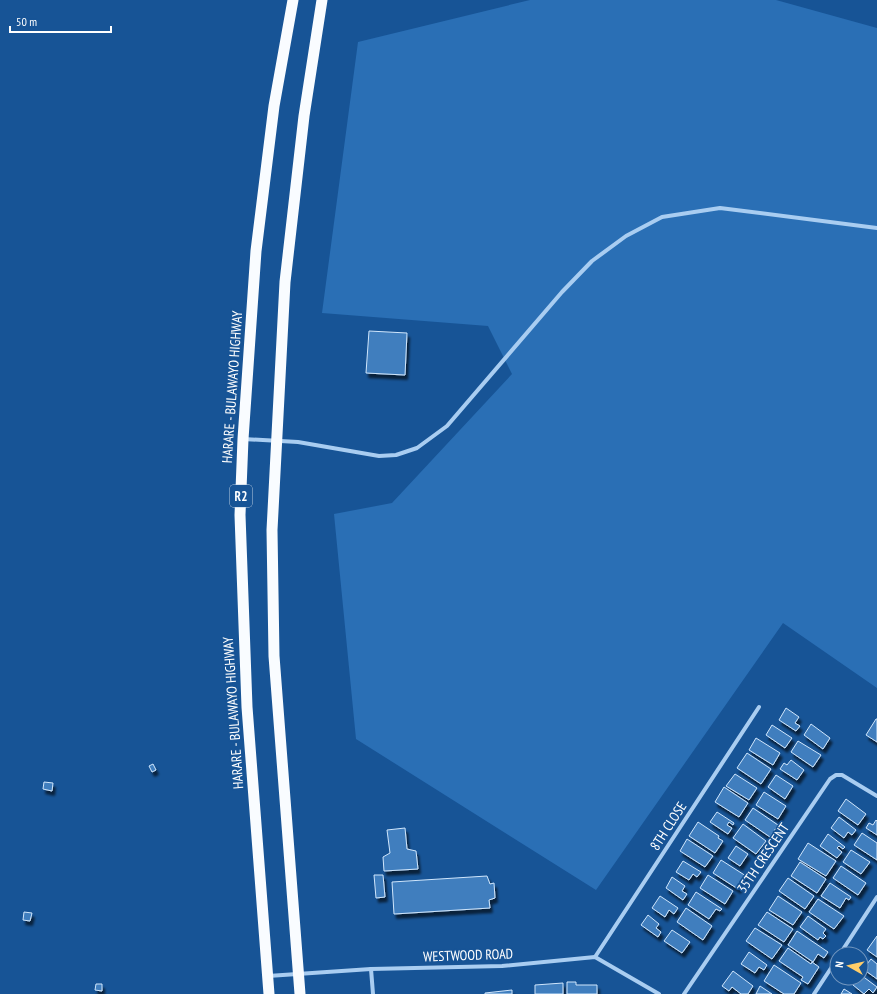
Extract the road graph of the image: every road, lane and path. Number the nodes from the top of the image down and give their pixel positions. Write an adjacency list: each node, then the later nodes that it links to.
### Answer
1 (293, 0): 4 (highway, HARARE - BULAWAYO HIGHWAY / R2)
2 (322, 0): 5 (highway)
3 (877, 228): 5 (street)
4 (243, 439): 5 (street); 14 (highway, HARARE - BULAWAYO HIGHWAY / R2)
5 (276, 442): 13 (highway)
6 (759, 707): 10 (street, 8TH CLOSE)
7 (877, 796): 19 (street, 35TH CRESCENT)
8 (877, 897): 9 (street)
9 (845, 946)
10 (595, 957): 11 (street, WESTWOOD ROAD); 18 (street)
11 (371, 969): 13 (street, WESTWOOD ROAD); 17 (street)
12 (829, 971): 20 (street)
13 (300, 973): 14 (street, WESTWOOD ROAD); 16 (highway)
14 (268, 976): 15 (highway, HARARE - BULAWAYO HIGHWAY / R2)
15 (268, 994)
16 (300, 994)
17 (373, 994)
18 (659, 994)
19 (684, 994)
20 (814, 994)

